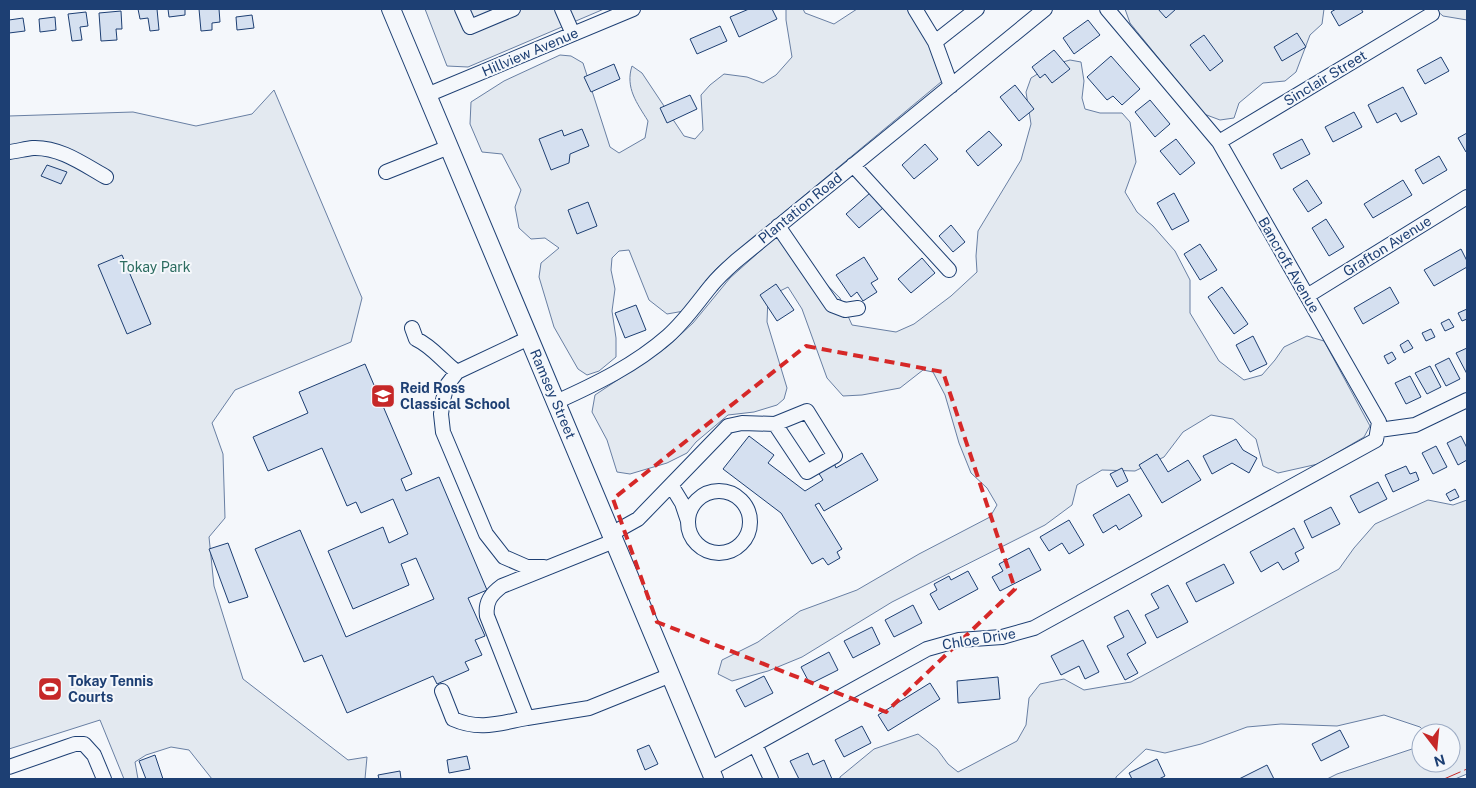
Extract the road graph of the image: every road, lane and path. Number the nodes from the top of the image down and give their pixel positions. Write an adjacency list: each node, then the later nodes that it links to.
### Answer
1 (391, 9): 14 (main road, Ramsey Street)
2 (462, 9): 3 (street)
3 (513, 9)
4 (562, 9): 11 (street)
5 (915, 9): 12 (street)
6 (977, 9): 12 (street)
7 (1045, 9): 13 (street, Plantation Road)
8 (1107, 9): 15 (street, Bancroft Avenue)
9 (628, 10): 11 (street, Hillview Avenue)
10 (1432, 14): 15 (street, Sinclair Street)
11 (573, 34): 14 (street, Hillview Avenue)
12 (934, 42): 13 (street)
13 (951, 86): 18 (street, Plantation Road)
14 (427, 95): 16 (main road, Ramsey Street)
15 (1219, 142): 24 (street, Bancroft Avenue)
16 (449, 147): 19 (street); 27 (main road, Ramsey Street)
17 (9, 152): 20 (street)
18 (852, 165): 22 (street, Plantation Road); 23 (street)
19 (386, 172)
20 (106, 177)
21 (1467, 197): 24 (street, Grafton Avenue)
22 (778, 226): 25 (street); 30 (street, Plantation Road)
23 (949, 270)
24 (1307, 296): 32 (street, Bancroft Avenue)
25 (858, 308)
26 (412, 328): 28 (street)
27 (529, 338): 28 (street); 30 (main road, Ramsey Street)
28 (457, 372): 36 (street)
29 (1467, 400): 32 (street)
30 (556, 402): 35 (main road, Ramsey Street)
31 (775, 424): 31 (street); 33 (street)
32 (1378, 430): 40 (street, Chloe Drive)
33 (671, 485): 34 (street); 35 (street)
34 (688, 522): 34 (street)
35 (613, 537): 36 (street); 37 (main road, Ramsey Street)
36 (550, 567): 39 (street)
37 (671, 675): 39 (street); 42 (main road, Ramsey Street)
38 (442, 691): 39 (street)
39 (527, 718)
40 (755, 744): 42 (street, Chloe Drive); 44 (street)
41 (9, 766): 43 (street)
42 (712, 774)
43 (104, 779)
44 (771, 779)

